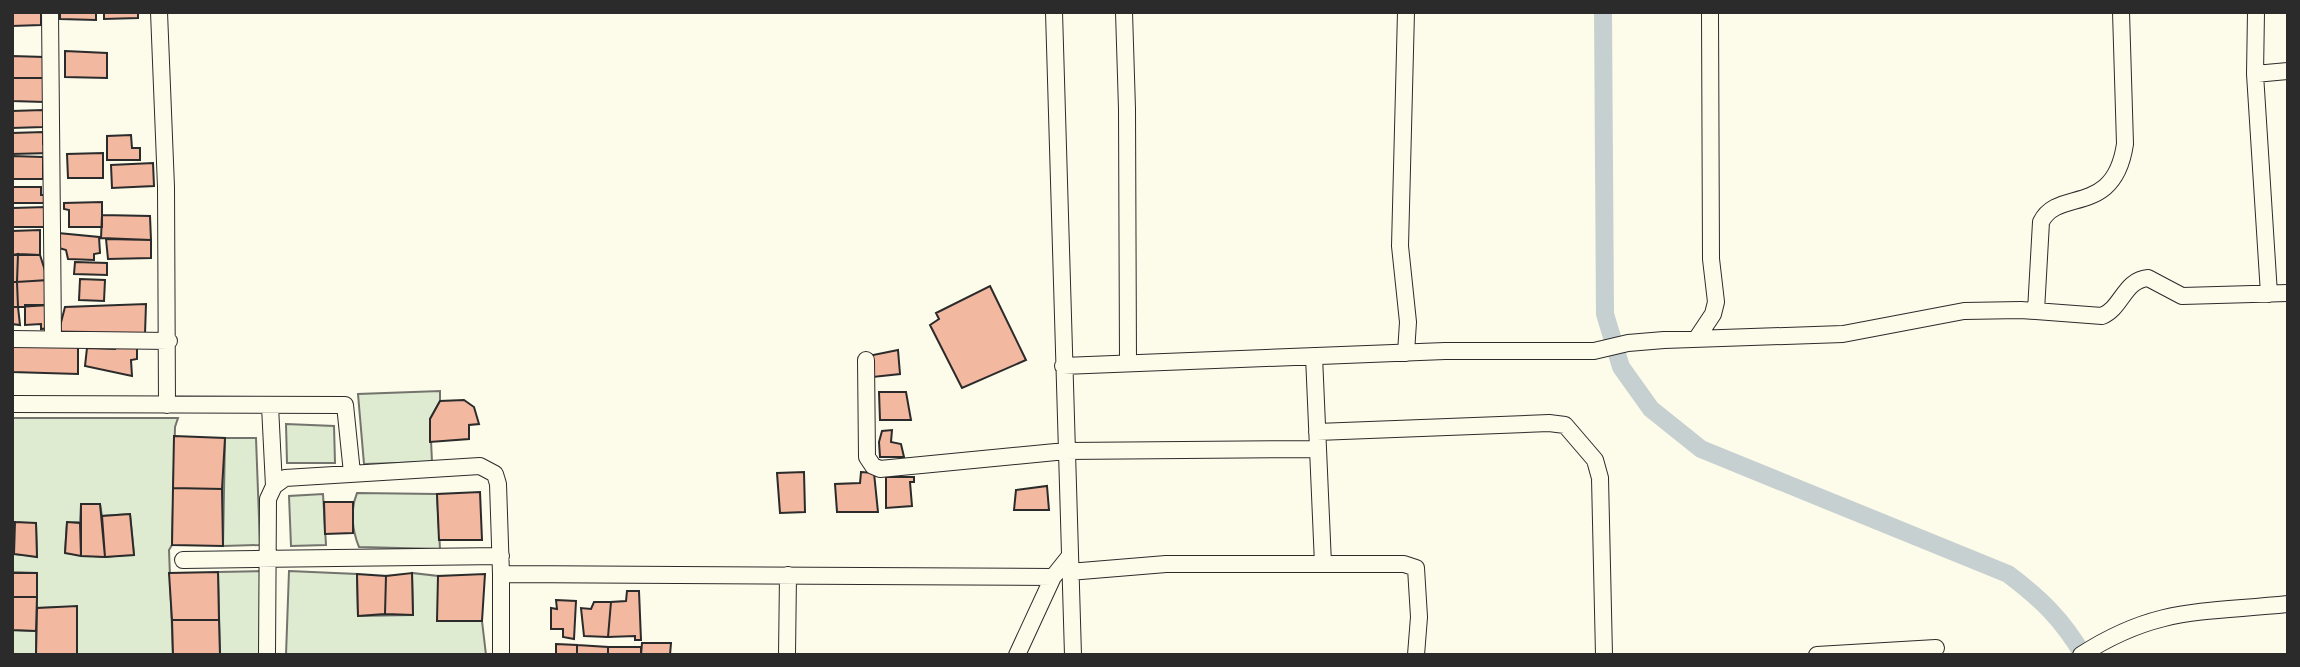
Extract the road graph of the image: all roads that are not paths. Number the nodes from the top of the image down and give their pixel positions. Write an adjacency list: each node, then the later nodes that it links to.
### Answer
1 (50, 12): 14 (street)
2 (159, 12): 17 (street)
3 (1054, 12): 22 (street)
4 (1124, 12): 21 (street)
5 (1406, 12): 18 (street)
6 (1710, 12): 15 (street)
7 (2121, 12): 13 (street)
8 (2256, 12): 10 (street)
9 (2288, 71): 10 (street)
10 (2255, 74): 11 (street)
11 (2269, 293): 12 (street); 13 (street)
12 (2288, 293)
13 (2036, 311): 15 (street)
14 (53, 338): 16 (street); 17 (street)
15 (1697, 338): 18 (street)
16 (12, 339)
17 (169, 341): 24 (street)
18 (1406, 353): 19 (street)
19 (1314, 356): 21 (street); 26 (street)
20 (866, 360): 27 (street)
21 (1128, 362): 22 (street)
22 (1063, 366): 27 (street)
23 (12, 404): 24 (street)
24 (167, 405): 25 (street)
25 (270, 406): 28 (street); 29 (street)
26 (1317, 441): 27 (street); 33 (street); 45 (street)
27 (1066, 452): 34 (street)
28 (352, 473): 29 (street); 30 (street)
29 (274, 486): 32 (street)
30 (501, 556): 32 (street); 35 (street)
31 (183, 560): 32 (street)
32 (268, 560): 39 (street)
33 (1323, 564): 34 (street); 44 (street)
34 (1063, 569): 36 (street); 42 (street); 43 (street)
35 (501, 574): 36 (street); 40 (street)
36 (788, 575): 41 (street)
37 (2288, 604): 47 (street)
38 (1936, 648): 46 (street)
39 (267, 655)
40 (501, 655)
41 (787, 655)
42 (1017, 655)
43 (1073, 655)
44 (1416, 655)
45 (1604, 655)
46 (1817, 655)
47 (2081, 655)

